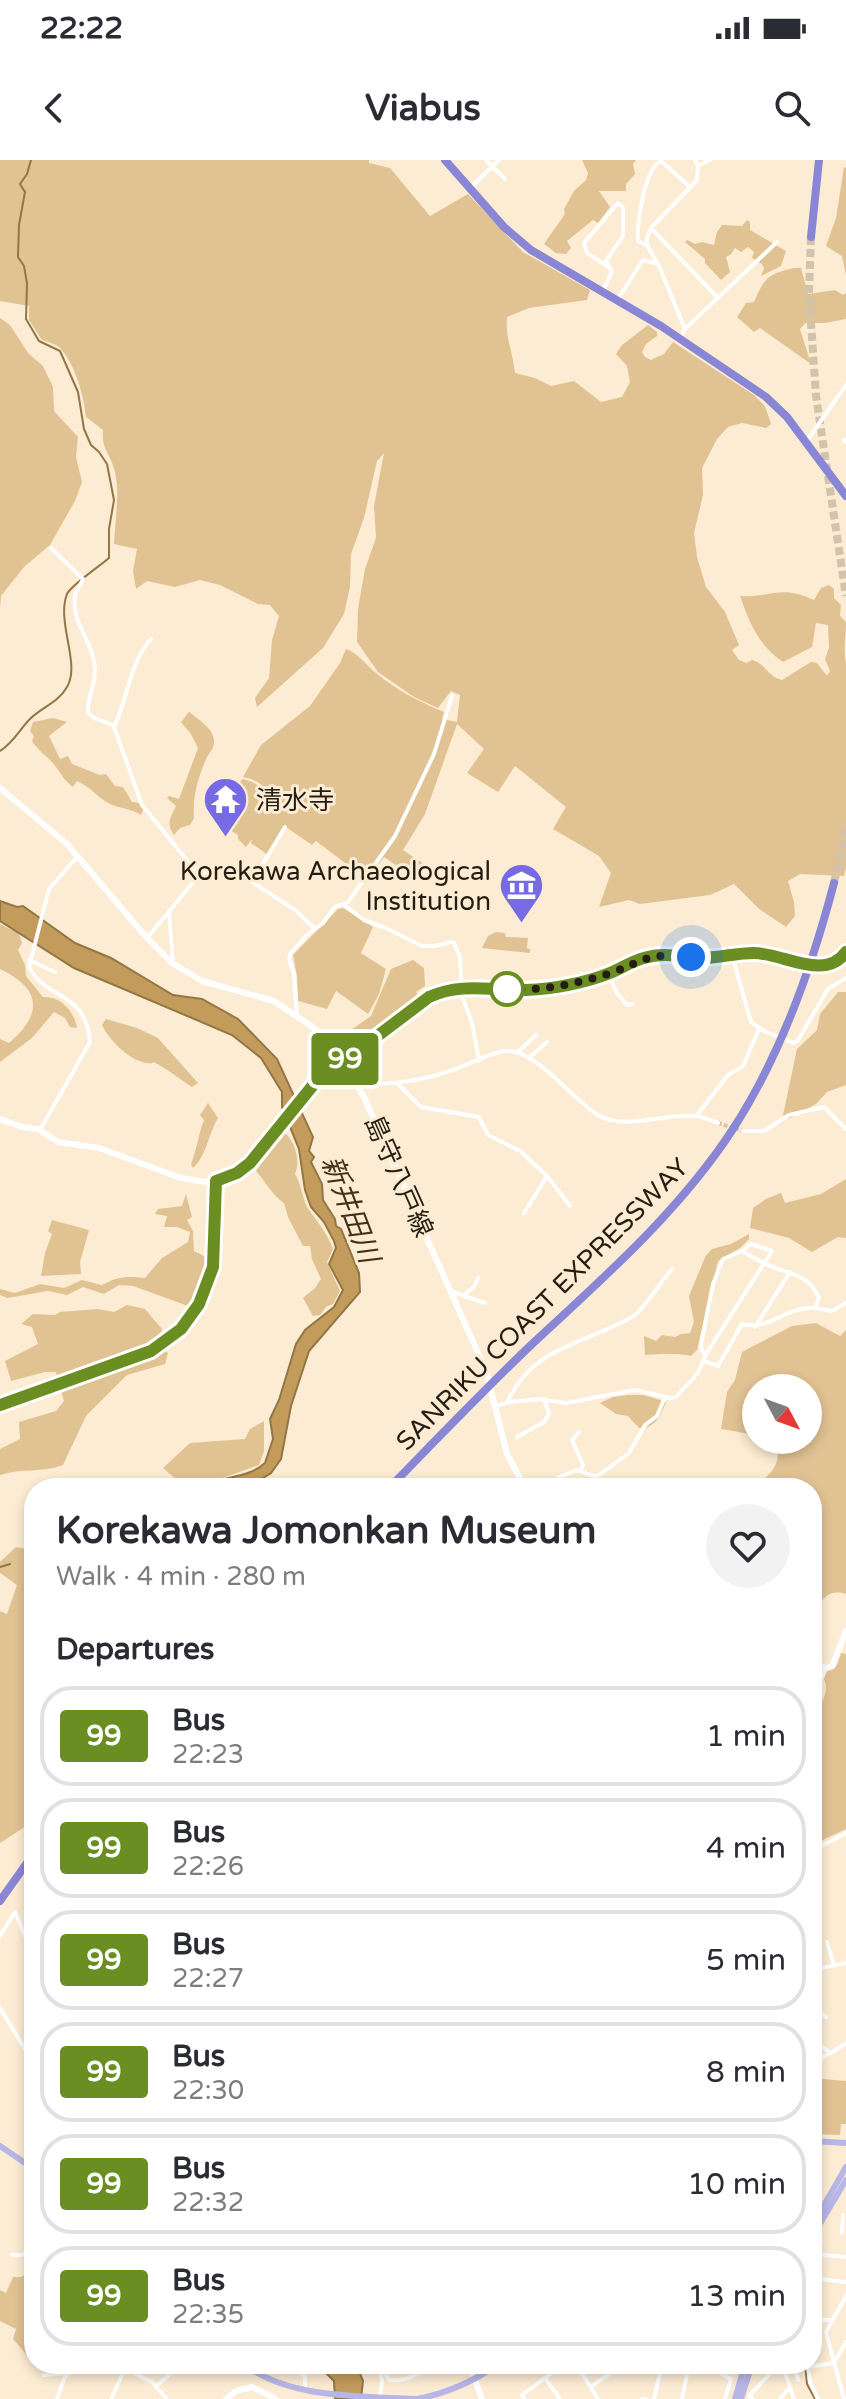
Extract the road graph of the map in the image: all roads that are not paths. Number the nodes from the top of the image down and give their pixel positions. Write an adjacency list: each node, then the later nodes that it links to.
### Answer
1 (445, 160): 11 (highway)
2 (486, 160): 7 (street)
3 (499, 160): 7 (street)
4 (695, 160): 8 (street)
5 (710, 160): 8 (street)
6 (819, 160): 13 (highway)
7 (492, 166): 9 (street); 11 (street)
8 (698, 166): 10 (street)
9 (505, 179)
10 (690, 187): 12 (street); 15 (street)
11 (470, 188): 18 (highway)
12 (651, 228): 15 (street); 19 (street)
13 (811, 237)
14 (777, 242): 19 (street)
15 (647, 245): 16 (street)
16 (658, 264): 20 (street); 21 (street)
17 (610, 268): 17 (street); 18 (street)
18 (602, 292): 20 (highway)
19 (718, 298): 21 (street)
20 (616, 301): 22 (highway)
21 (685, 329): 22 (street)
22 (680, 338): 24 (highway)
23 (846, 385): 24 (street)
24 (806, 442): 25 (highway)
25 (846, 496)
26 (51, 548): 29 (street)
27 (151, 639): 29 (street)
28 (452, 696): 36 (street)
29 (115, 726): 33 (street)
30 (0, 788): 32 (street, 島守八戸線)
31 (285, 827): 34 (street)
32 (78, 856): 39 (street, 島守八戸線); 42 (street)
33 (199, 875): 34 (street); 37 (street)
34 (252, 882): 38 (street)
35 (834, 883): 90 (highway, SANRIKU COAST EXPRESSWAY)
36 (344, 905): 38 (street); 47 (street)
37 (169, 911): 39 (street); 43 (street)
38 (315, 929): 49 (street)
39 (147, 938): 43 (street, 島守八戸線)
40 (846, 952): 41 (street)
41 (732, 955): 45 (street); 50 (street)
42 (29, 960): 44 (street); 63 (street)
43 (172, 963): 49 (street, 島守八戸線)
44 (55, 972)
45 (608, 974): 47 (street); 48 (street)
46 (846, 978): 50 (street)
47 (461, 988): 55 (street); 56 (street)
48 (632, 1004)
49 (297, 1015): 56 (street, 島守八戸線)
50 (762, 1029): 59 (street)
51 (536, 1035): 53 (street)
52 (547, 1042): 54 (street)
53 (517, 1053): 54 (street); 55 (street)
54 (529, 1058): 59 (street)
55 (479, 1061): 57 (street)
56 (341, 1062): 58 (street, 島守八戸線); 66 (street)
57 (398, 1084): 58 (street); 65 (street)
58 (357, 1085): 74 (street, 島守八戸線)
59 (697, 1115): 61 (street)
60 (0, 1119): 63 (street)
61 (718, 1123)
62 (846, 1129): 64 (street)
63 (40, 1130): 66 (street)
64 (743, 1131)
65 (547, 1176): 67 (street); 68 (street)
66 (216, 1181): 86 (street)
67 (570, 1206)
68 (524, 1213)
69 (742, 1251): 70 (street); 70 (street); 80 (street)
70 (765, 1263): 72 (street); 80 (street)
71 (672, 1269): 85 (street)
72 (790, 1272): 78 (street); 79 (street)
73 (478, 1278): 75 (street)
74 (450, 1291): 75 (street); 84 (street, 島守八戸線)
75 (462, 1294): 76 (street)
76 (485, 1303)
77 (846, 1303): 78 (street)
78 (815, 1308): 79 (street)
79 (755, 1327): 81 (street)
80 (706, 1354): 81 (street)
81 (703, 1361): 82 (street)
82 (665, 1397): 83 (street); 89 (street)
83 (544, 1399): 85 (street); 88 (street)
84 (496, 1403): 85 (street); 91 (street, 島守八戸線)
85 (507, 1403)
86 (0, 1405)
87 (579, 1432): 89 (street)
88 (517, 1437)
89 (581, 1470): 92 (street)
90 (399, 1478)
91 (520, 1478)
92 (558, 1478)
93 (846, 1631): 95 (street)
94 (822, 1667): 95 (street)
95 (826, 1668): 96 (street)
96 (822, 1677)
97 (846, 1833): 98 (street)
98 (822, 1846)
99 (24, 1865): 101 (highway)
100 (24, 1867): 102 (highway)
101 (0, 1894)
102 (0, 1901)
103 (24, 1933): 104 (street)
104 (0, 1936)
105 (827, 1942): 107 (street)
106 (846, 1963): 107 (street)
107 (834, 1965): 108 (street)
108 (822, 1968)
109 (0, 2008): 114 (street)
110 (822, 2014): 111 (street)
111 (826, 2017)
112 (846, 2043): 115 (street)
113 (822, 2047): 115 (street)
114 (24, 2048)
115 (831, 2053): 116 (street)
116 (822, 2058)
117 (822, 2142): 118 (main road)
118 (846, 2143)
119 (0, 2146): 120 (main road)
120 (24, 2162)
121 (846, 2167): 124 (main road)
122 (846, 2180): 123 (main road)
123 (844, 2189): 126 (main road)
124 (822, 2209)
125 (842, 2215): 127 (street)
126 (822, 2222)
127 (842, 2233)
128 (24, 2254): 129 (street)
129 (12, 2255)
130 (822, 2255): 131 (street)
131 (846, 2257)
132 (822, 2279): 133 (street)
133 (846, 2282)
134 (846, 2296): 136 (street)
135 (822, 2320): 136 (street)
136 (832, 2320): 138 (street)
137 (846, 2342): 138 (street)
138 (834, 2363): 139 (street); 172 (street)
139 (822, 2364)
140 (56, 2374): 163 (street)
141 (68, 2374): 174 (street)
142 (123, 2374): 175 (street)
143 (134, 2374): 168 (street)
144 (169, 2374): 168 (street)
145 (262, 2374): 171 (main road)
146 (302, 2374): 171 (street)
147 (381, 2374): 173 (street)
148 (386, 2374): 164 (street)
149 (471, 2374): 167 (street)
150 (483, 2374): 167 (main road)
151 (550, 2374): 165 (street)
152 (583, 2374): 169 (street)
153 (609, 2374): 169 (street)
154 (660, 2374): 185 (street)
155 (687, 2374): 186 (street)
156 (722, 2374): 187 (street)
157 (743, 2374): 188 (main road)
158 (748, 2374): 188 (main road)
159 (771, 2374): 189 (street)
160 (785, 2374): 170 (street)
161 (796, 2374): 166 (street)
162 (809, 2374): 192 (street)
163 (44, 2375)
164 (415, 2375)
165 (545, 2378): 182 (street); 183 (street)
166 (798, 2380)
167 (473, 2381): 180 (main road); 181 (street)
168 (156, 2386): 176 (street)
169 (592, 2386): 184 (street)
170 (790, 2387): 190 (street); 191 (street)
171 (305, 2390): 173 (main road); 179 (street)
172 (844, 2393)
173 (376, 2397): 180 (main road)
174 (57, 2399)
175 (111, 2399)
176 (167, 2399)
177 (226, 2399): 178 (street)
178 (276, 2399)
179 (302, 2399)
180 (416, 2399)
181 (482, 2399)
182 (524, 2399)
183 (560, 2399)
184 (598, 2399)
185 (654, 2399)
186 (682, 2399)
187 (725, 2399)
188 (738, 2399)
189 (753, 2399)
190 (780, 2399)
191 (794, 2399)
192 (818, 2399)

